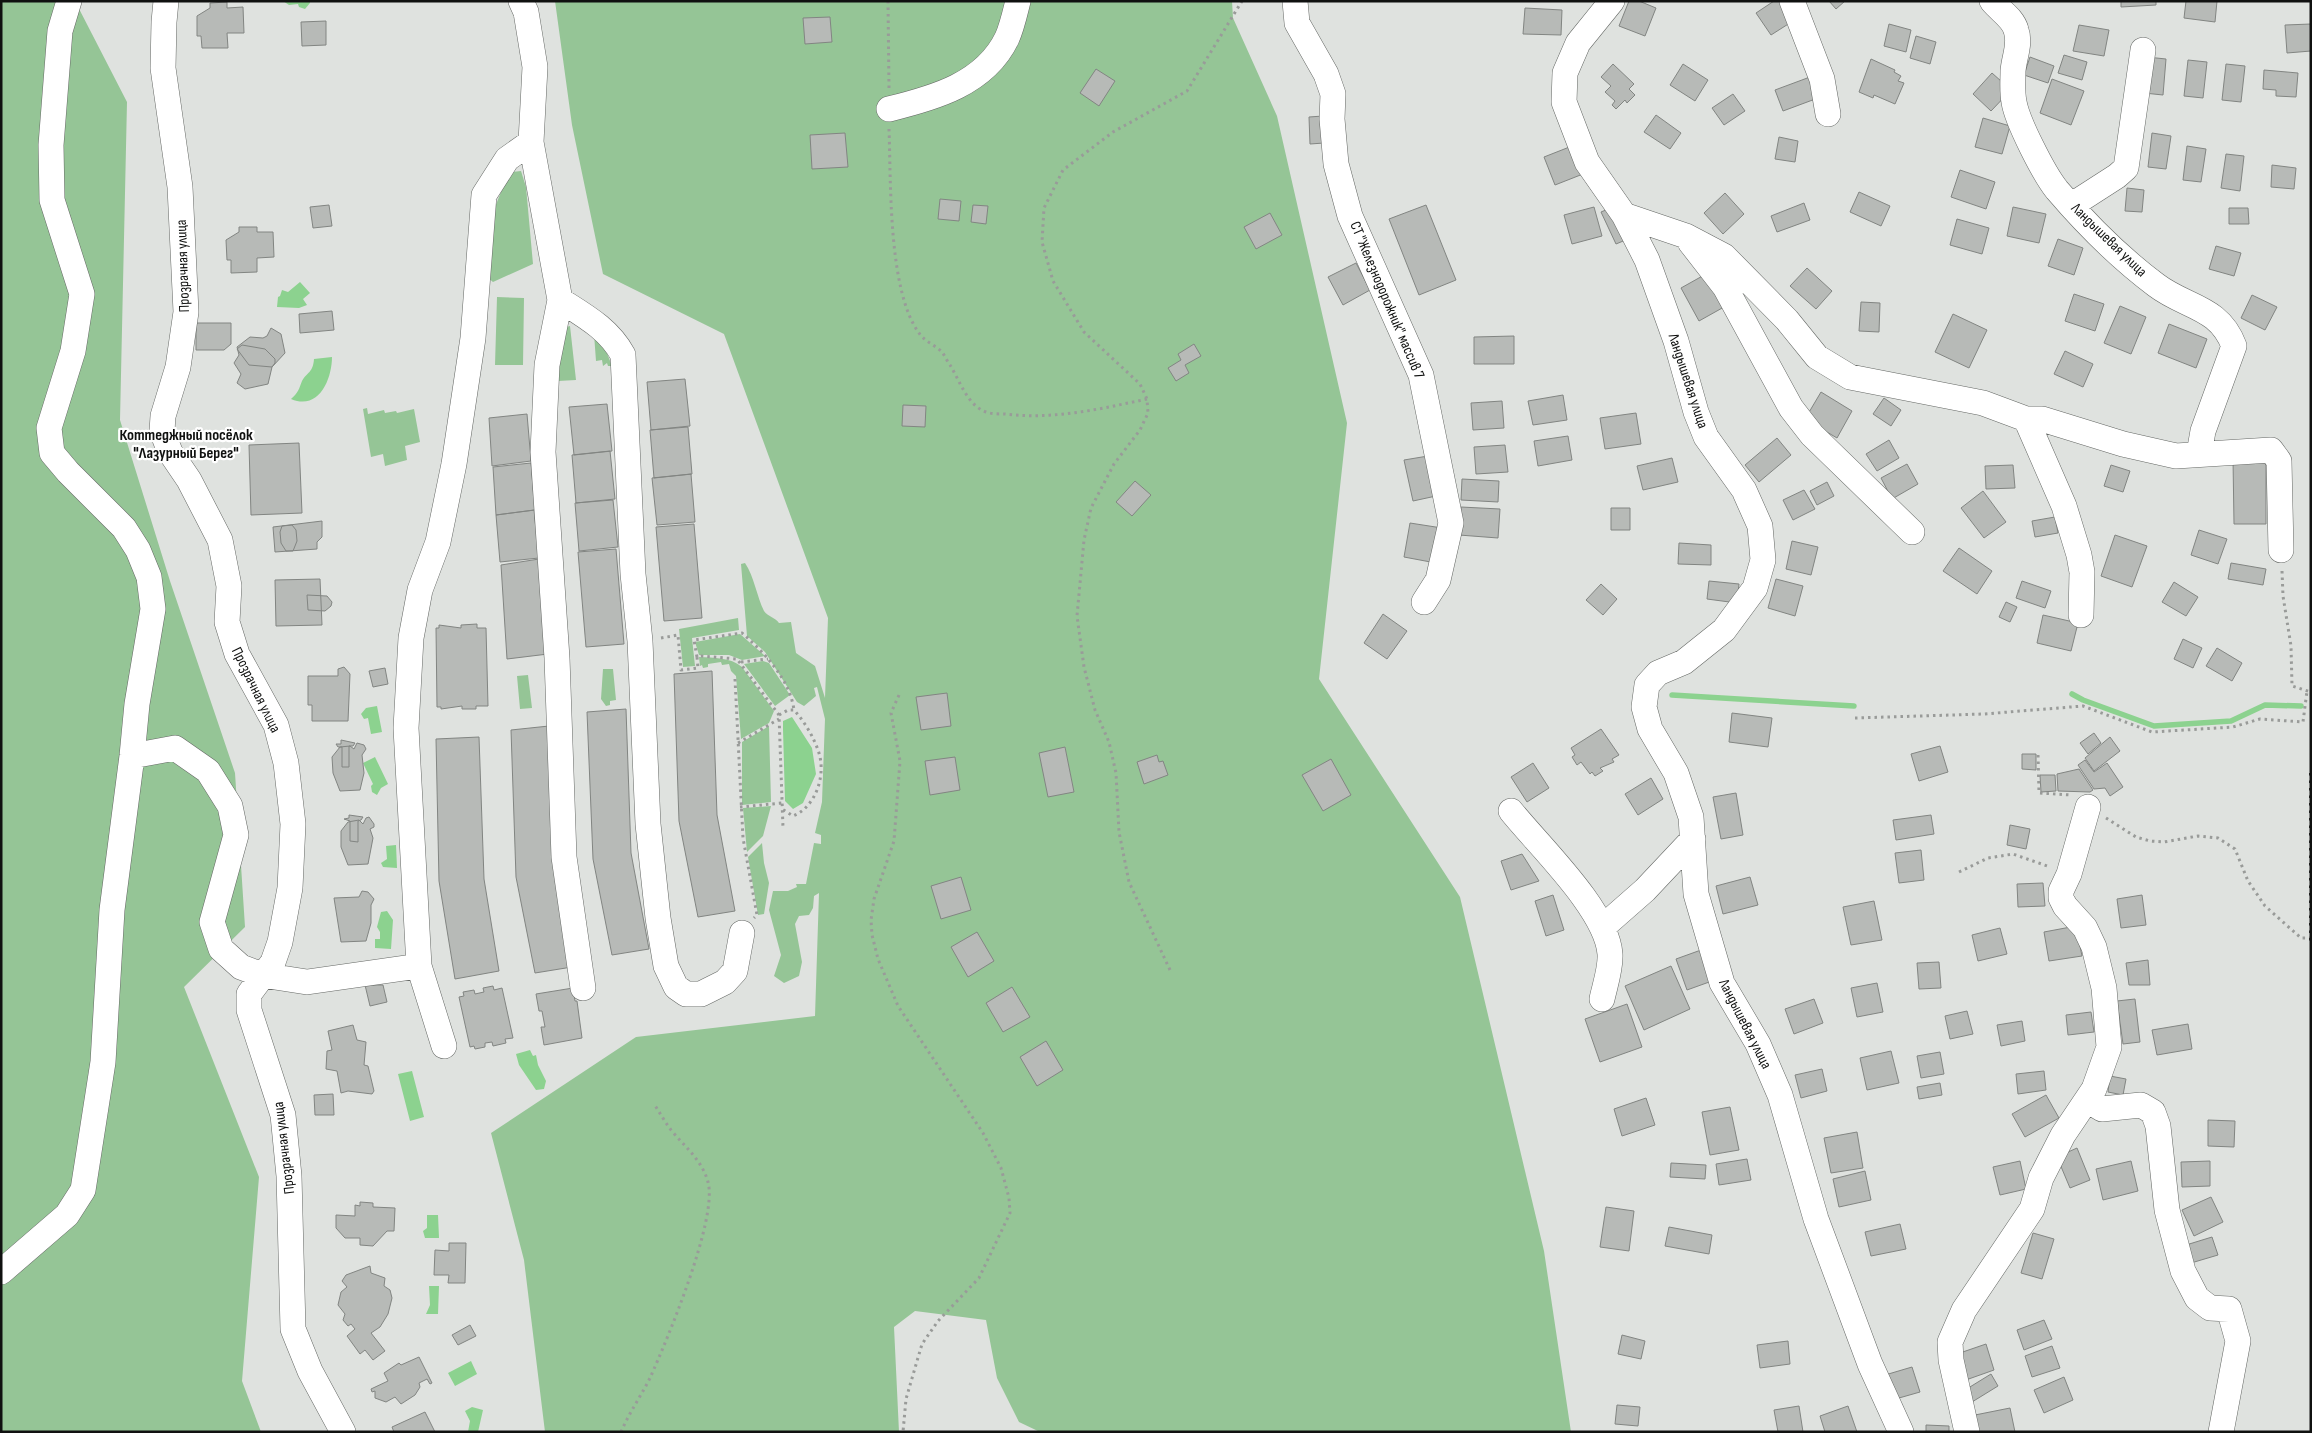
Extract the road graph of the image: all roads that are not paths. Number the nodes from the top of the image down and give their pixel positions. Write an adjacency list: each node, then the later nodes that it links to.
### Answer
1 (69, 1): 23 (street)
2 (166, 1): 30 (street, Прозрачная улица)
3 (521, 1): 12 (street)
4 (1018, 1): 10 (street)
5 (1295, 1): 21 (street, СТ "Железнодорожник" массив 7)
6 (1612, 1): 14 (street, Ландышевая улица)
7 (1792, 1): 11 (street)
8 (1992, 1): 13 (street, Ландышевая улица)
9 (2143, 50): 13 (street)
10 (889, 109)
11 (1828, 114)
12 (531, 142): 16 (street); 29 (street)
13 (2072, 205): 18 (street, Ландышевая улица)
14 (1624, 215): 15 (street); 26 (street, Ландышевая улица)
15 (1686, 236): 17 (street); 19 (street)
16 (560, 300): 28 (street); 31 (street)
17 (2026, 419): 18 (street); 22 (street)
18 (2198, 454): 20 (street)
19 (1912, 532)
20 (2281, 550)
21 (1424, 602)
22 (2081, 615)
23 (132, 756): 30 (street); 35 (street)
24 (2088, 807): 34 (street)
25 (1511, 811): 27 (street)
26 (1693, 838): 27 (street); 37 (street, Ландышевая улица)
27 (1604, 926): 32 (street)
28 (742, 933)
29 (419, 966): 30 (street); 33 (street)
30 (262, 976): 36 (street, Прозрачная улица)
31 (583, 988)
32 (1602, 999)
33 (444, 1046)
34 (2087, 1100): 38 (street); 39 (street)
35 (1, 1272)
36 (343, 1432)
37 (1901, 1432)
38 (1967, 1432)
39 (2221, 1432)

